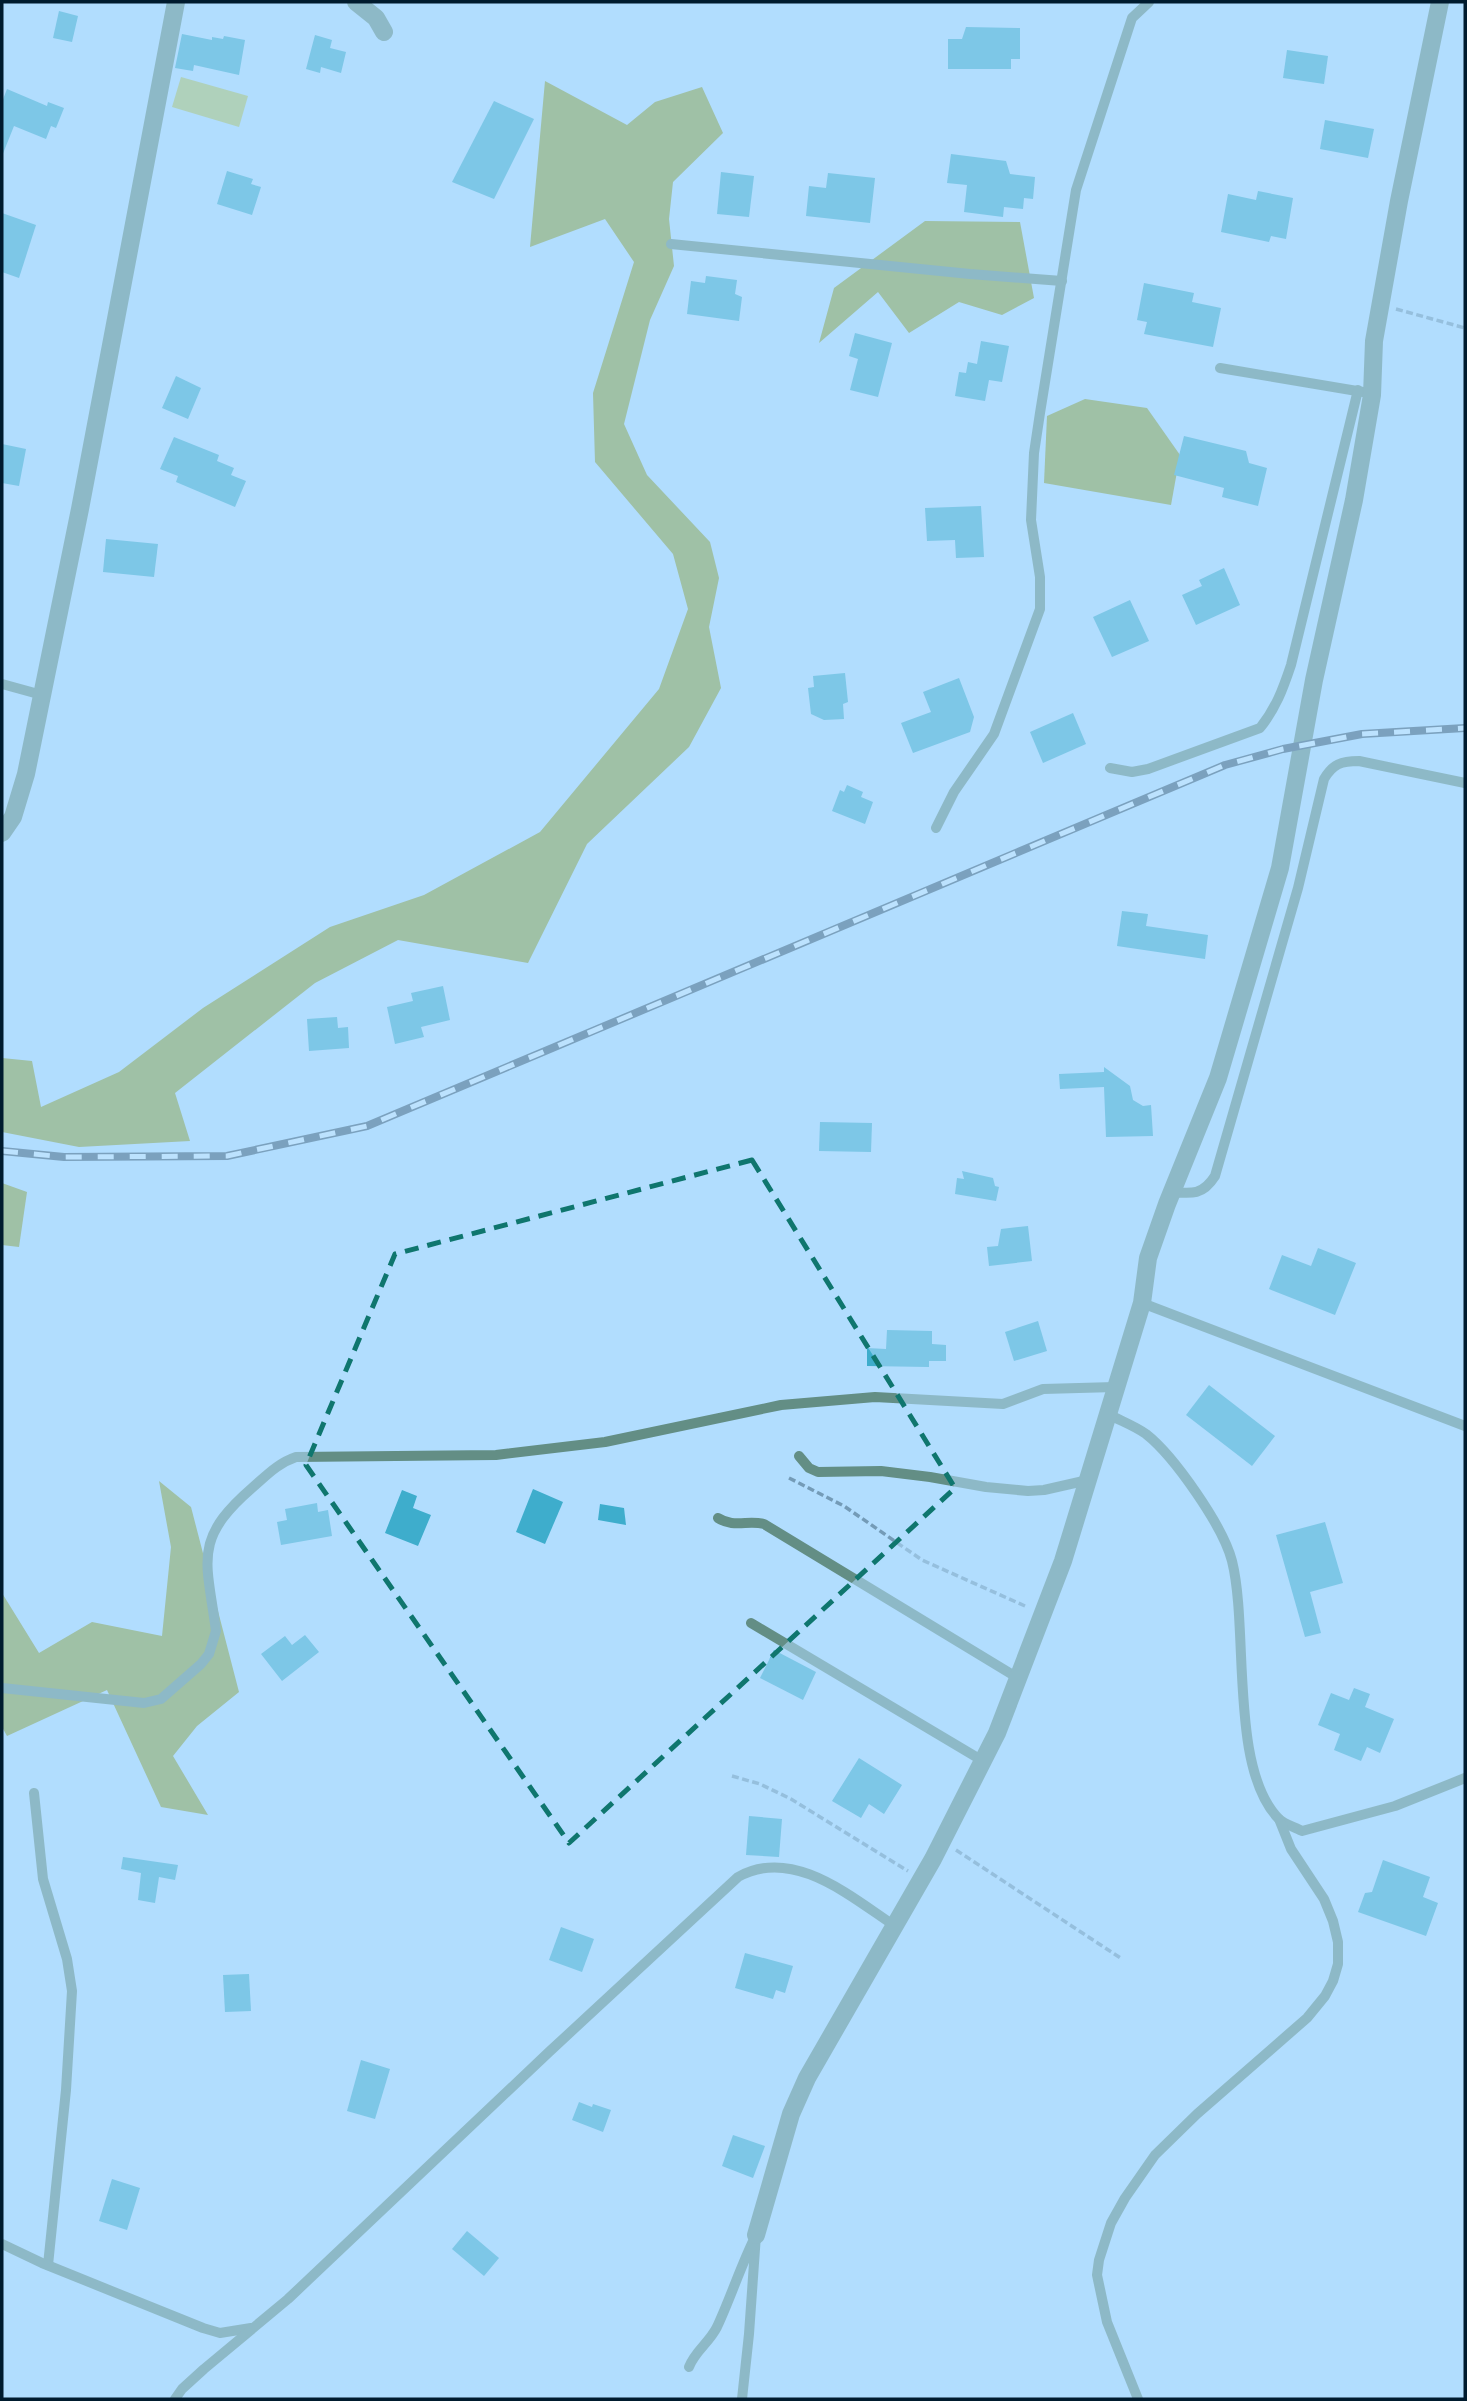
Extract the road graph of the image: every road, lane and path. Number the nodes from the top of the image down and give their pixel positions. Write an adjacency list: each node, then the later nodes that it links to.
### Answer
1 (176, 2): 13 (street)
2 (356, 2): 5 (street)
3 (1149, 2): 7 (lane)
4 (1440, 2): 8 (street)
5 (384, 32)
6 (671, 244): 7 (lane)
7 (1062, 281): 16 (lane)
8 (1381, 304): 9 (path); 11 (street)
9 (1465, 328)
10 (1220, 368): 11 (lane)
11 (1365, 392): 14 (lane); 18 (street)
12 (2, 684): 13 (lane)
13 (42, 695): 17 (street)
14 (1111, 768)
15 (1465, 783): 18 (lane)
16 (936, 828)
17 (2, 833)
18 (1172, 1192): 19 (street)
19 (1142, 1303): 20 (street); 22 (lane)
20 (1115, 1387): 21 (street); 30 (lane)
21 (1108, 1414): 25 (street); 35 (lane)
22 (1465, 1426)
23 (799, 1456): 25 (lane)
24 (789, 1478): 27 (path)
25 (1088, 1480): 27 (street)
26 (718, 1518): 29 (lane)
27 (1045, 1609): 29 (street)
28 (751, 1623): 31 (lane)
29 (1018, 1678): 31 (street)
30 (2, 1688)
31 (983, 1761): 36 (street)
32 (732, 1776): 37 (path)
33 (1465, 1778): 35 (lane)
34 (34, 1793): 42 (lane)
35 (1279, 1819): 47 (lane)
36 (942, 1841): 37 (street); 39 (path)
37 (921, 1880): 38 (street)
38 (895, 1926): 40 (street); 43 (lane)
39 (1122, 1959)
40 (755, 2235): 44 (lane); 46 (lane)
41 (2, 2244): 42 (lane)
42 (47, 2265): 43 (lane)
43 (253, 2328): 45 (lane)
44 (689, 2367)
45 (175, 2399)
46 (741, 2399)
47 (1138, 2399)

